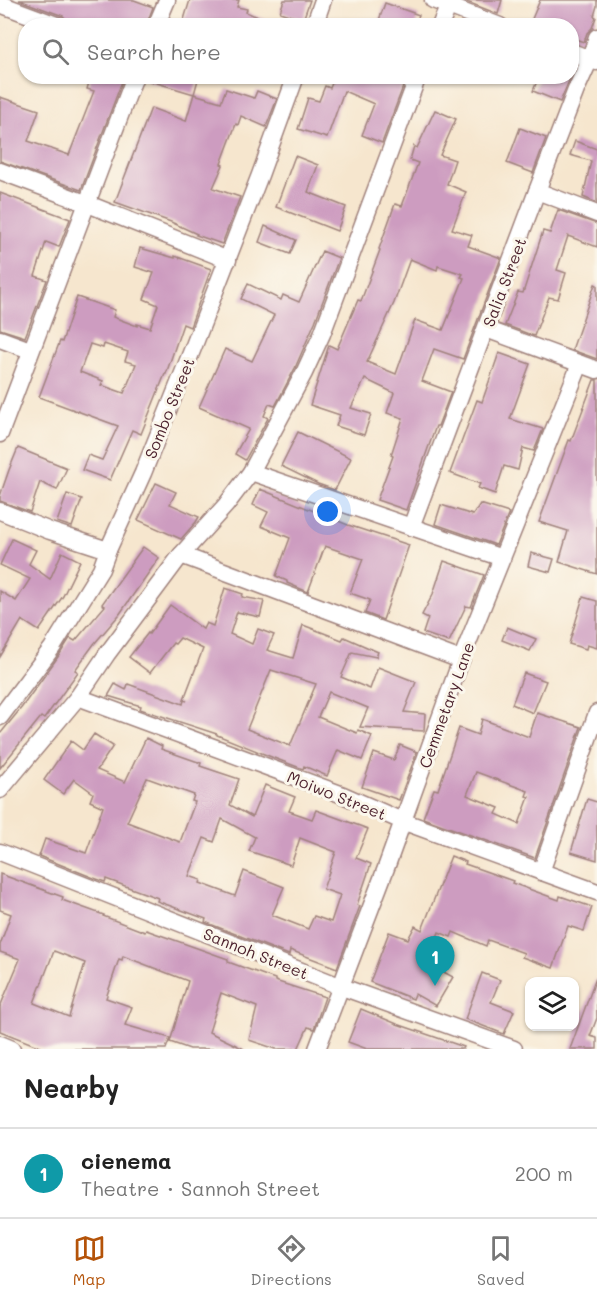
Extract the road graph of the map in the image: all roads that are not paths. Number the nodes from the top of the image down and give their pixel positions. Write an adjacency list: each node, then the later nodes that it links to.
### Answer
1 (167, 0): 6 (street)
2 (323, 0): 7 (street)
3 (444, 2): 8 (street); 9 (street)
4 (0, 4): 5 (street)
5 (38, 18)
6 (159, 18)
7 (317, 18)
8 (441, 18)
9 (481, 18)
10 (597, 37): 12 (street, Salia Street)
11 (579, 55): 12 (street)
12 (593, 61): 17 (street, Salia Street)
13 (132, 84): 18 (street)
14 (293, 84): 20 (street, Sombo Street)
15 (415, 84): 27 (street)
16 (0, 171): 18 (street)
17 (537, 191): 19 (street); 21 (street, Salia Street)
18 (88, 204): 20 (street); 23 (street)
19 (597, 214)
20 (228, 260): 30 (street, Sombo Street)
21 (486, 329): 24 (street); 29 (street, Salia Street)
22 (0, 339): 23 (street)
23 (30, 350): 26 (street)
24 (580, 364): 25 (street); 32 (street, Cemmetary Lane)
25 (597, 370)
26 (0, 434)
27 (251, 472): 29 (street); 31 (street)
28 (0, 511): 30 (street)
29 (411, 527): 32 (street)
30 (108, 550): 36 (street, Sombo Street)
31 (181, 555): 33 (street); 34 (street)
32 (502, 558): 33 (street, Cemmetary Lane)
33 (461, 660): 38 (street, Cemmetary Lane)
34 (78, 697): 37 (street); 38 (street, Moiwo Street)
35 (597, 714): 40 (street)
36 (0, 717)
37 (0, 790)
38 (402, 821): 40 (street, Moiwo Street); 42 (street, Cemmetary Lane)
39 (0, 852): 42 (street, Sannoh Street)
40 (541, 872): 41 (street, Moiwo Street)
41 (597, 892)
42 (342, 987): 45 (street, Cemmetary Lane); 46 (street, Sannoh Street)
43 (0, 1044): 44 (street)
44 (12, 1049)
45 (317, 1049)
46 (514, 1049)

